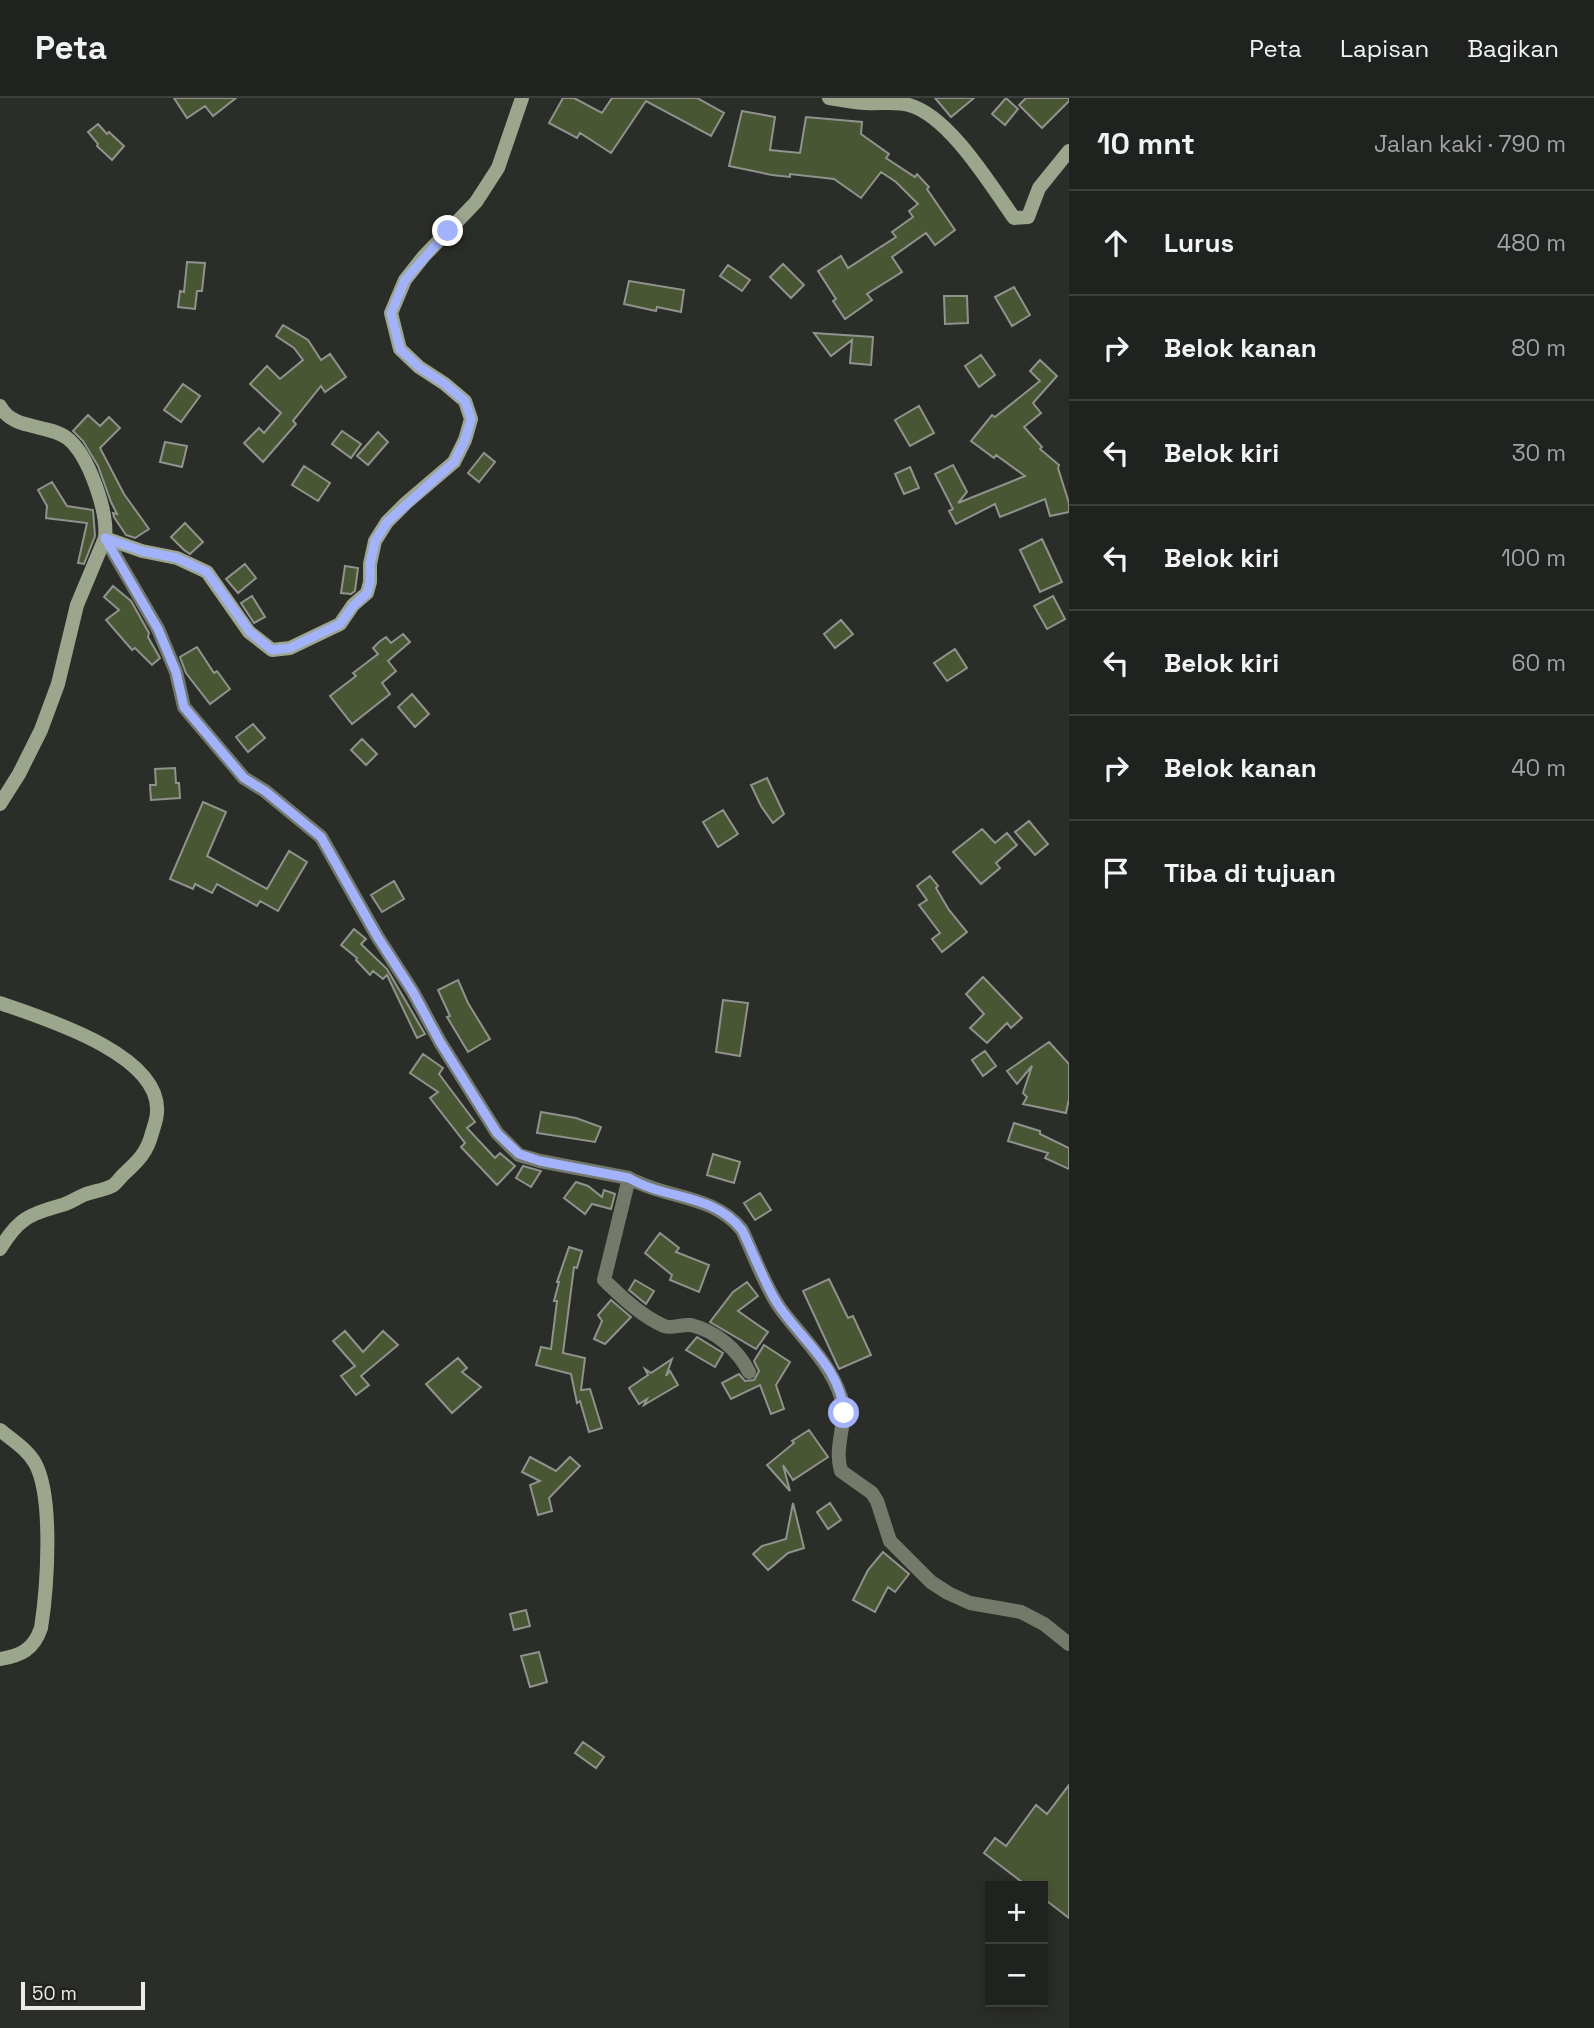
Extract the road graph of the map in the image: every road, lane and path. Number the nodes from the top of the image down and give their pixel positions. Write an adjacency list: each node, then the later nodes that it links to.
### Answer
1 (522, 98): 5 (street)
2 (829, 98): 3 (street)
3 (1069, 151)
4 (0, 406): 5 (street)
5 (105, 538): 6 (street); 8 (street)
6 (0, 804)
7 (0, 1003): 9 (street)
8 (629, 1178): 10 (street); 12 (street)
9 (0, 1249)
10 (749, 1372)
11 (0, 1430): 13 (street)
12 (1069, 1644)
13 (0, 1659)

